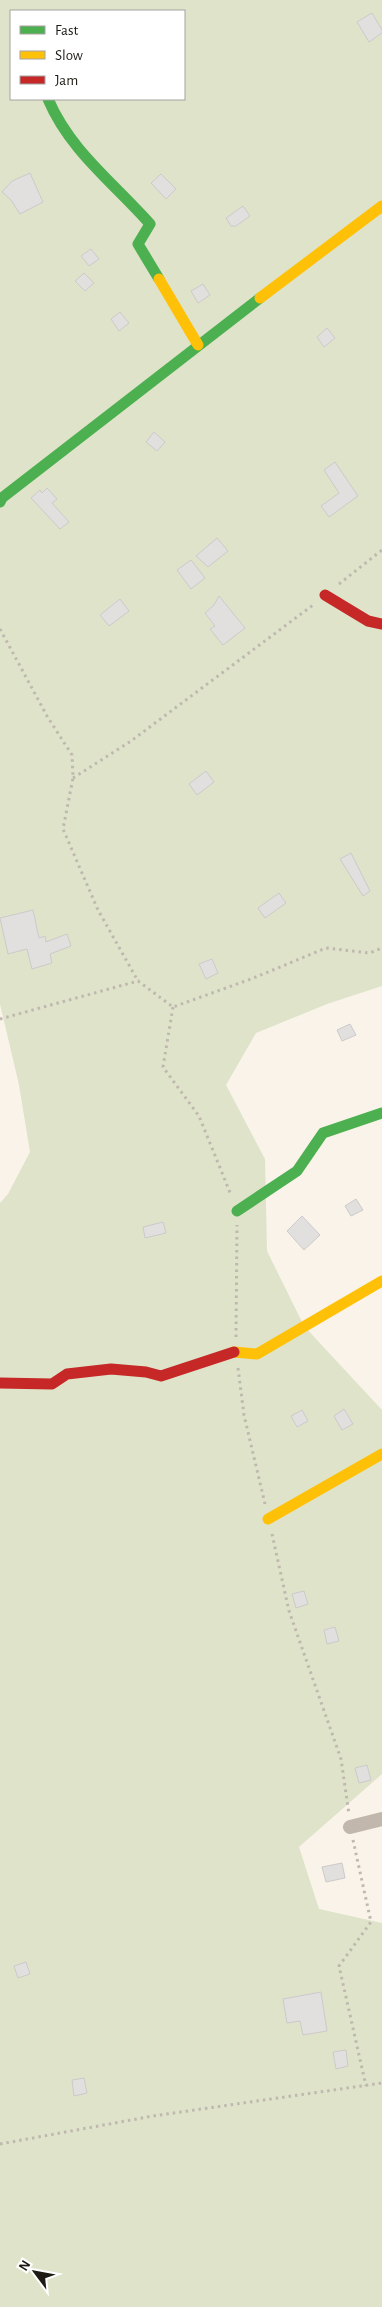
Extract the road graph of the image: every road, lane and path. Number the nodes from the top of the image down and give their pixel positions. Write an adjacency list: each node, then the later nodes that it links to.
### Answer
1 (48, 100): 3 (street)
2 (382, 206): 3 (street)
3 (198, 344): 4 (street)
4 (0, 502)
5 (382, 550): 6 (path)
6 (325, 595): 7 (street); 9 (path)
7 (382, 624)
8 (0, 629): 9 (path)
9 (73, 778): 11 (path)
10 (382, 948): 12 (path)
11 (138, 981): 12 (path); 13 (path)
12 (173, 1007): 15 (path)
13 (0, 1019)
14 (382, 1113): 15 (street)
15 (237, 1211): 17 (path)
16 (382, 1281): 17 (street)
17 (236, 1351): 18 (street); 20 (path)
18 (0, 1383)
19 (382, 1454): 20 (street)
20 (268, 1519): 22 (path)
21 (382, 1819): 22 (street)
22 (350, 1827): 24 (path)
23 (382, 2083): 24 (path)
24 (366, 2086): 25 (path)
25 (0, 2144)

